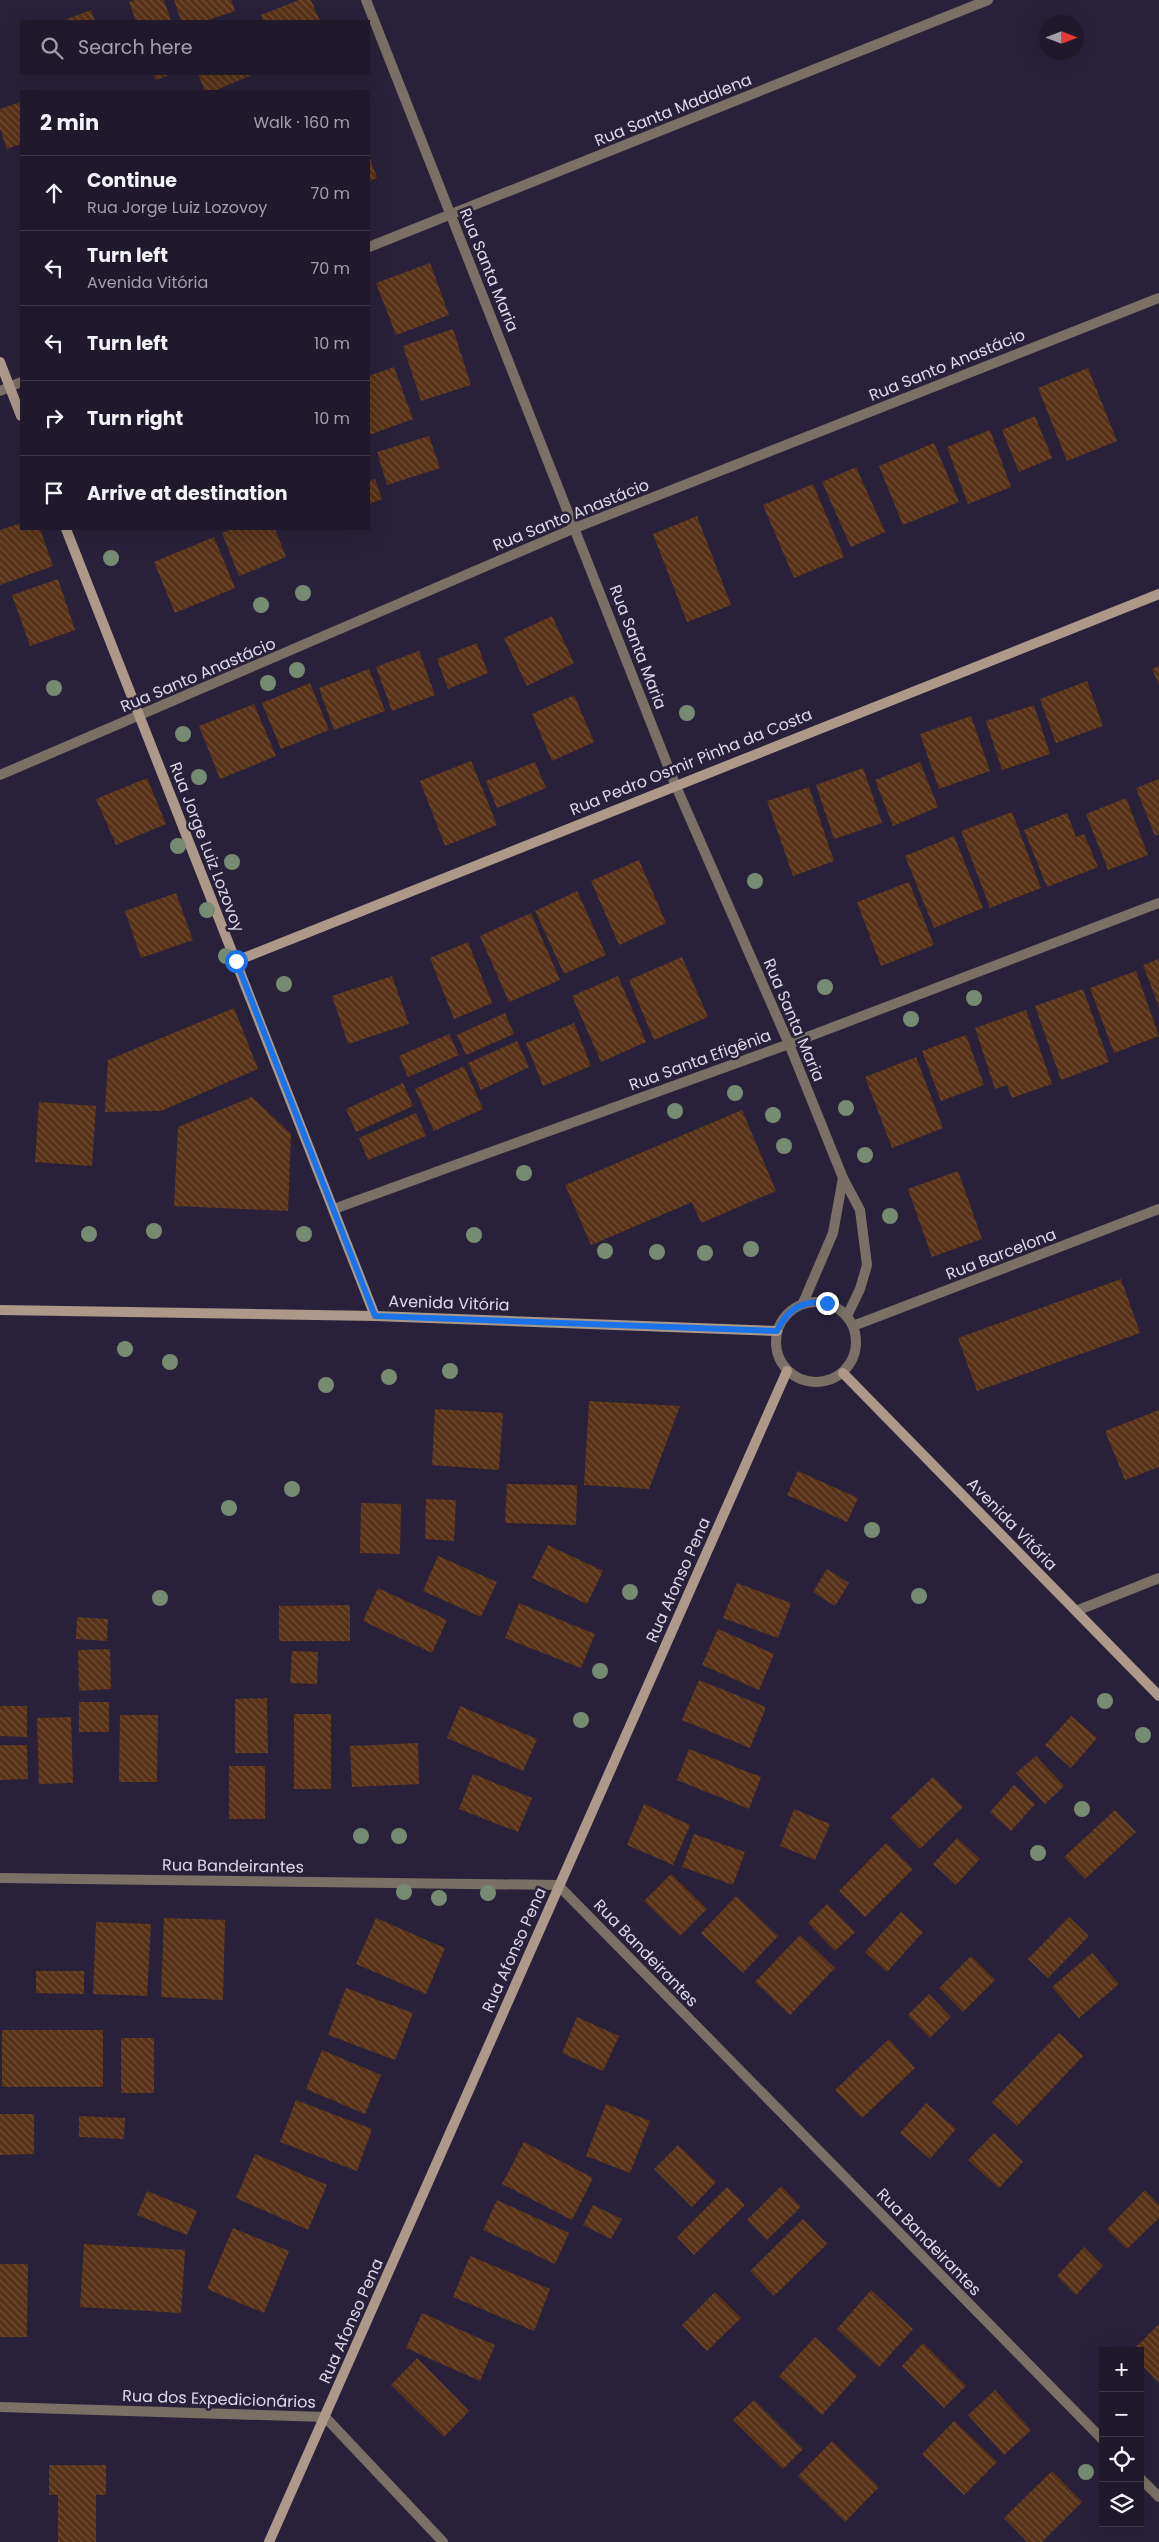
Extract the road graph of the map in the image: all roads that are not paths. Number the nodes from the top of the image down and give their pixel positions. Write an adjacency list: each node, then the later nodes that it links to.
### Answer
1 (366, 0): 3 (street, Rua Santa Maria)
2 (988, 0): 3 (street, Rua Santa Madalena)
3 (450, 215): 4 (street, Rua Santa Madalena); 10 (street, Rua Santa Maria)
4 (370, 247)
5 (1159, 298): 10 (street, Rua Santo Anastácio)
6 (0, 362): 8 (street)
7 (20, 382): 8 (street)
8 (5, 389): 9 (street)
9 (20, 414)
10 (575, 528): 13 (street, Rua Santo Anastácio); 15 (street, Rua Santa Maria)
11 (66, 530): 13 (street, Rua Jorge Luiz Lozovoy)
12 (1159, 594): 15 (street, Rua Pedro Osmir Pinha da Costa)
13 (140, 717): 14 (street, Rua Santo Anastácio); 17 (street, Rua Jorge Luiz Lozovoy)
14 (0, 775)
15 (675, 784): 17 (street, Rua Pedro Osmir Pinha da Costa); 18 (street, Rua Santa Maria)
16 (1159, 903): 18 (street, Rua Santa Efigênia)
17 (236, 961): 20 (street, Rua Jorge Luiz Lozovoy)
18 (789, 1044): 19 (street, Rua Santa Maria); 20 (street, Rua Santa Efigênia)
19 (843, 1178): 22 (street); 25 (street, Rua Santa Maria)
20 (334, 1209): 24 (street, Rua Jorge Luiz Lozovoy)
21 (1159, 1209): 26 (street, Rua Barcelona)
22 (804, 1304): 25 (street); 27 (street)
23 (0, 1310): 24 (street, Avenida Vitória)
24 (375, 1316): 27 (street, Avenida Vitória)
25 (847, 1316): 26 (street)
26 (853, 1326): 29 (street)
27 (777, 1331): 28 (street)
28 (787, 1371): 29 (street); 34 (street, Rua Afonso Pena)
29 (843, 1373): 31 (street, Avenida Vitória)
30 (1159, 1578): 31 (street)
31 (1076, 1611): 32 (street, Avenida Vitória)
32 (1159, 1696)
33 (0, 1878): 34 (street, Rua Bandeirantes)
34 (558, 1885): 36 (street, Rua Afonso Pena); 37 (street, Rua Bandeirantes)
35 (0, 2407): 36 (street, Rua dos Expedicionários)
36 (326, 2417): 40 (street, Rua Afonso Pena); 41 (street, Rua dos Expedicionários)
37 (1100, 2437)
38 (1144, 2482): 39 (street)
39 (1159, 2497)
40 (269, 2542)
41 (443, 2542)

